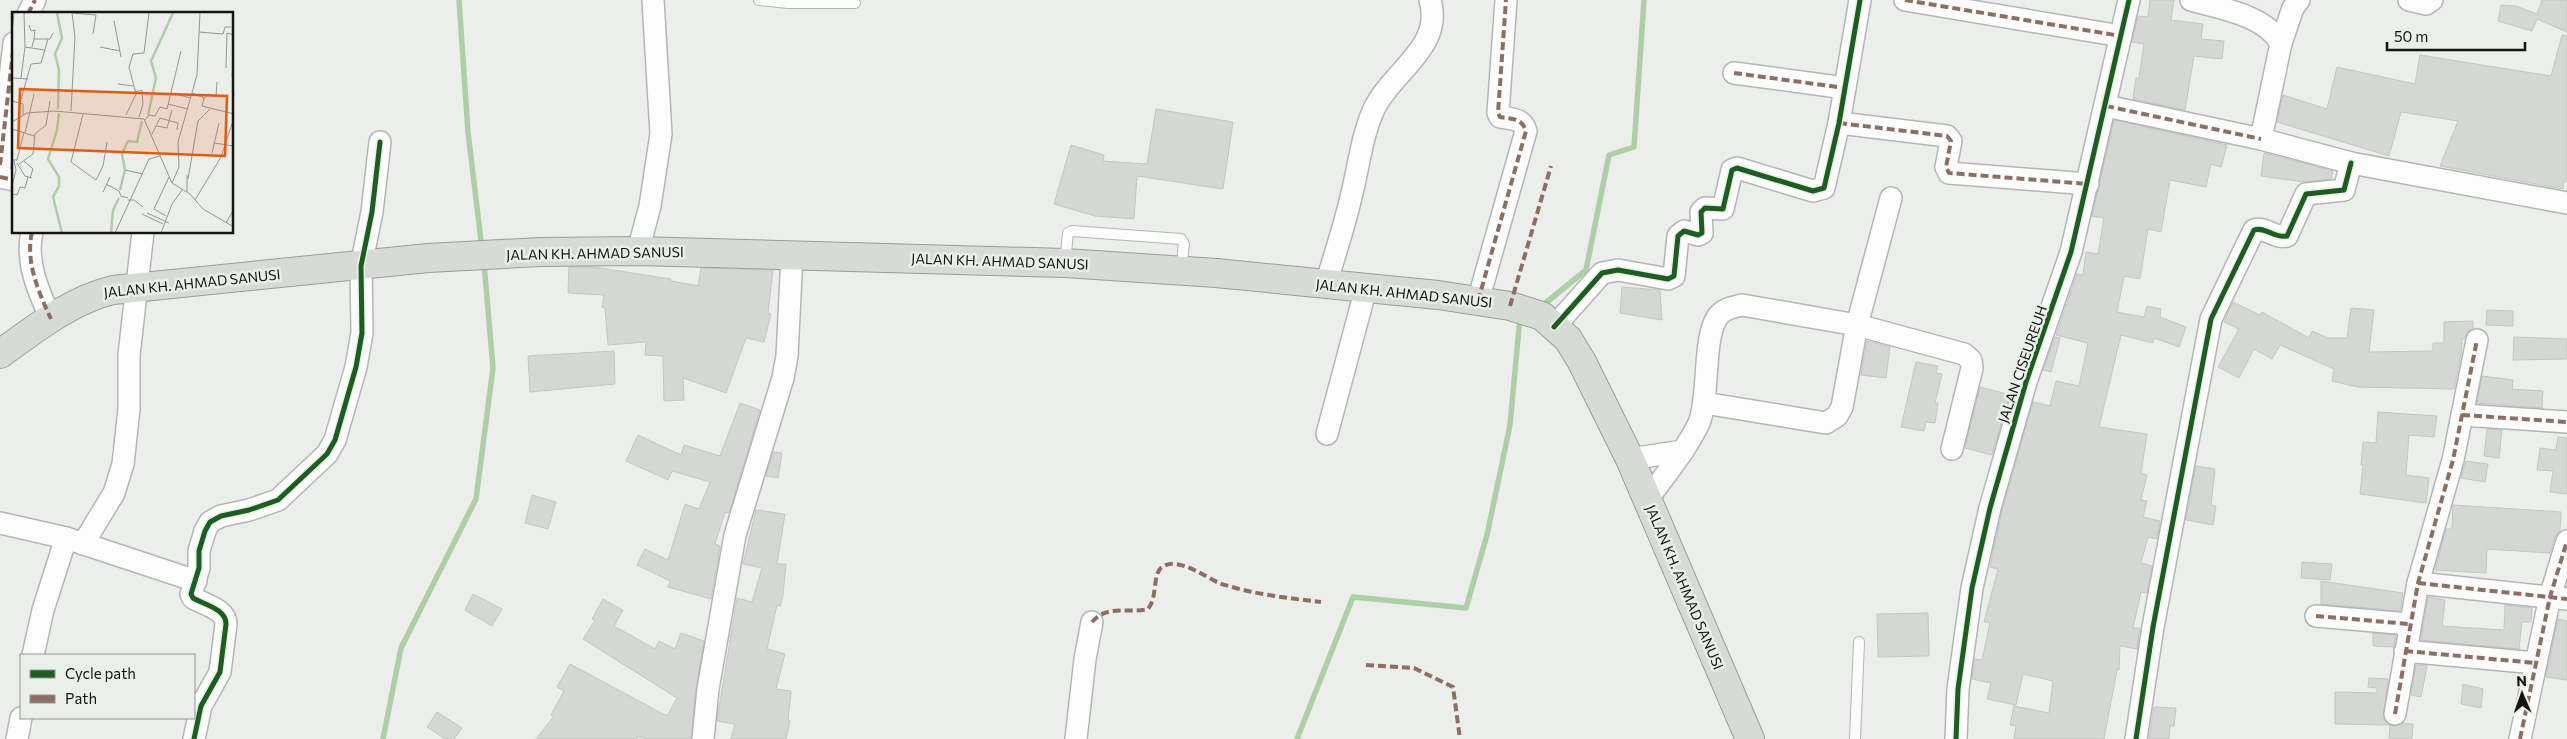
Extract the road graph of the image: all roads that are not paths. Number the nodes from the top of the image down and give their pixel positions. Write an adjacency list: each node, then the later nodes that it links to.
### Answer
1 (35, 0): 14 (street)
2 (653, 0): 31 (street)
3 (759, 0): 13 (lane)
4 (1430, 0): 34 (street)
5 (1506, 0): 37 (street)
6 (1860, 0): 19 (street)
7 (1905, 0): 16 (street)
8 (2129, 0): 16 (street, JALAN CISEUREUH)
9 (2191, 0): 15 (street)
10 (2299, 0): 15 (street)
11 (2409, 0): 12 (street)
12 (2432, 0)
13 (855, 3)
14 (29, 12)
15 (2275, 35): 22 (street)
16 (2121, 36): 20 (street, JALAN CISEUREUH)
17 (12, 61): 25 (street)
18 (1734, 73): 19 (street)
19 (1845, 88): 21 (street)
20 (2106, 106): 22 (street); 26 (street, JALAN CISEUREUH)
21 (1839, 123): 26 (street); 39 (street)
22 (2261, 139): 24 (street)
23 (380, 142): 33 (street)
24 (2351, 163): 28 (street); 73 (street)
25 (0, 165)
26 (2088, 184): 72 (street, JALAN CISEUREUH)
27 (1892, 198): 40 (street)
28 (2567, 203)
29 (32, 234): 38 (street)
30 (143, 234): 35 (street)
31 (638, 251): 32 (highway, JALAN KH. AHMAD SANUSI); 33 (highway, JALAN KH. AHMAD SANUSI)
32 (792, 255): 34 (highway, JALAN KH. AHMAD SANUSI); 68 (street)
33 (362, 266): 35 (highway, JALAN KH. AHMAD SANUSI); 54 (street)
34 (1326, 284): 36 (highway, JALAN KH. AHMAD SANUSI)
35 (137, 287): 38 (highway, JALAN KH. AHMAD SANUSI); 52 (street)
36 (1366, 288): 37 (highway, JALAN KH. AHMAD SANUSI); 46 (street)
37 (1478, 301): 39 (highway, JALAN KH. AHMAD SANUSI)
38 (51, 320): 42 (highway, JALAN KH. AHMAD SANUSI)
39 (1548, 322): 49 (highway, JALAN KH. AHMAD SANUSI)
40 (1856, 326): 43 (street); 43 (street); 47 (street)
41 (2477, 340): 44 (street)
42 (0, 354)
43 (1704, 403): 48 (street)
44 (2462, 415): 45 (street); 55 (street)
45 (2567, 422)
46 (1327, 434)
47 (1952, 449)
48 (1683, 451): 49 (street); 50 (street)
49 (1630, 459): 50 (highway, JALAN KH. AHMAD SANUSI)
50 (1647, 500): 70 (highway, JALAN KH. AHMAD SANUSI)
51 (0, 523): 52 (street)
52 (75, 541): 54 (street); 62 (street)
53 (2567, 541): 56 (street)
54 (196, 581): 67 (street)
55 (2418, 583): 56 (street); 59 (street)
56 (2559, 598): 63 (street)
57 (2316, 616): 59 (street)
58 (1092, 622): 69 (street)
59 (2409, 624): 61 (street)
60 (1859, 642): 71 (lane)
61 (2405, 651): 63 (street); 64 (street)
62 (33, 654)
63 (2536, 663): 74 (street)
64 (2395, 714)
65 (21, 719): 66 (street)
66 (17, 739)
67 (194, 739)
68 (703, 739)
69 (1076, 739)
70 (1750, 739)
71 (1855, 739)
72 (1956, 739)
73 (2136, 739)
74 (2520, 739)

